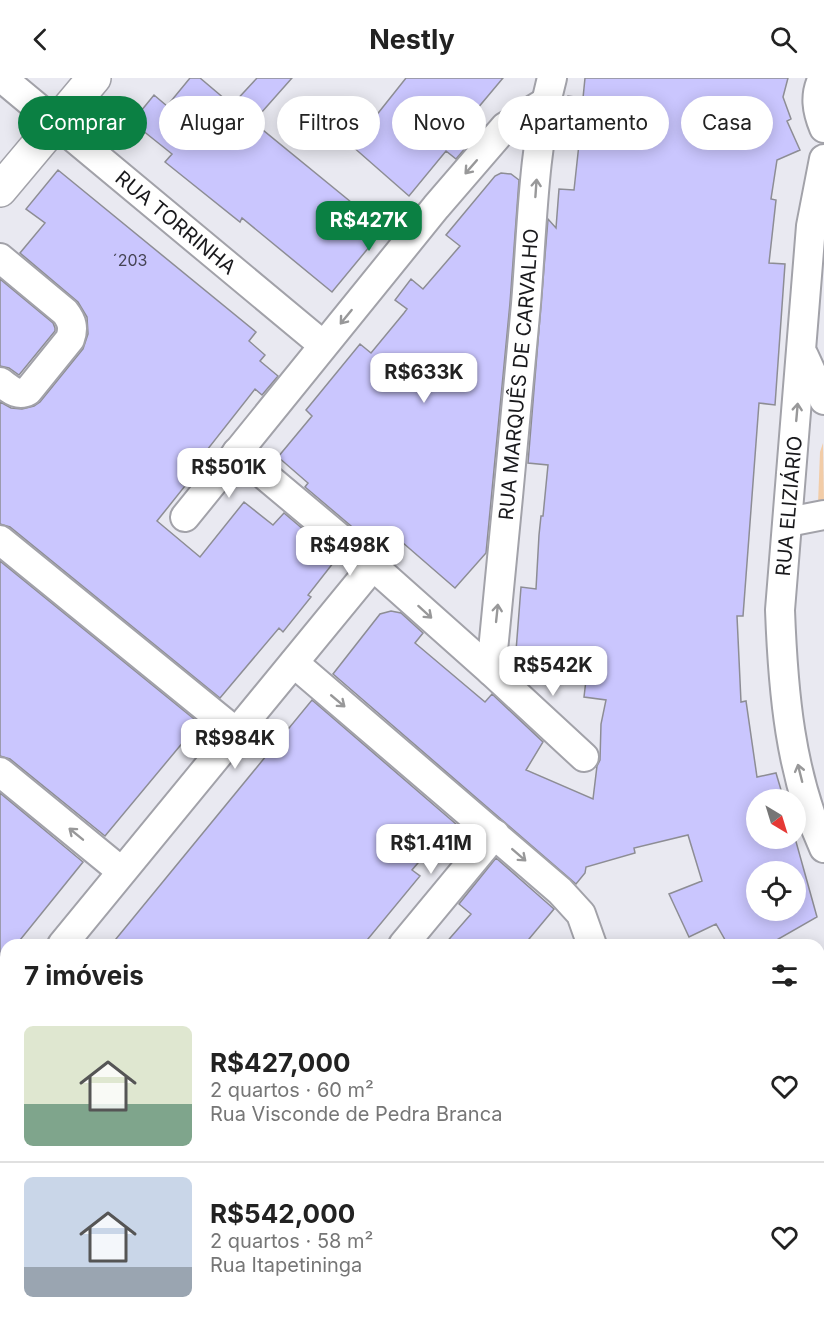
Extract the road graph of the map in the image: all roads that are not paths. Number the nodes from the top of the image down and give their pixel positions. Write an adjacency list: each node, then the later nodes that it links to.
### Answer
1 (2, 78): 5 (street, RUA TORRINHA)
2 (94, 78): 6 (street)
3 (823, 78): 7 (street)
4 (549, 90): 13 (street, one-way to 13); 24 (street, RUA MARQUÊS DE CARVALHO, one-way to 4)
5 (24, 96)
6 (78, 96)
7 (824, 128)
8 (33, 150): 11 (street)
9 (90, 150): 13 (street, RUA TORRINHA)
10 (824, 159): 14 (street, RUA ELIZIÁRIO)
11 (0, 190)
12 (0, 258): 15 (street)
13 (323, 345): 17 (street)
14 (802, 352): 16 (street); 20 (street, RUA ELIZIÁRIO, one-way to 14)
15 (0, 381)
16 (824, 400)
17 (237, 452): 19 (street); 22 (street)
18 (824, 514): 20 (street)
19 (185, 517)
20 (788, 522): 29 (street, RUA ELIZIÁRIO, one-way to 20)
21 (0, 540): 25 (street)
22 (373, 566): 23 (street); 24 (street, one-way to 24)
23 (294, 663): 25 (street); 28 (street, one-way to 28)
24 (491, 671): 26 (street)
25 (236, 732): 30 (street)
26 (584, 757)
27 (0, 772): 30 (street, one-way to 27)
28 (495, 834): 32 (street); 33 (street, one-way to 33)
29 (824, 848)
30 (121, 871): 31 (street)
31 (67, 939)
32 (408, 939)
33 (590, 939)

